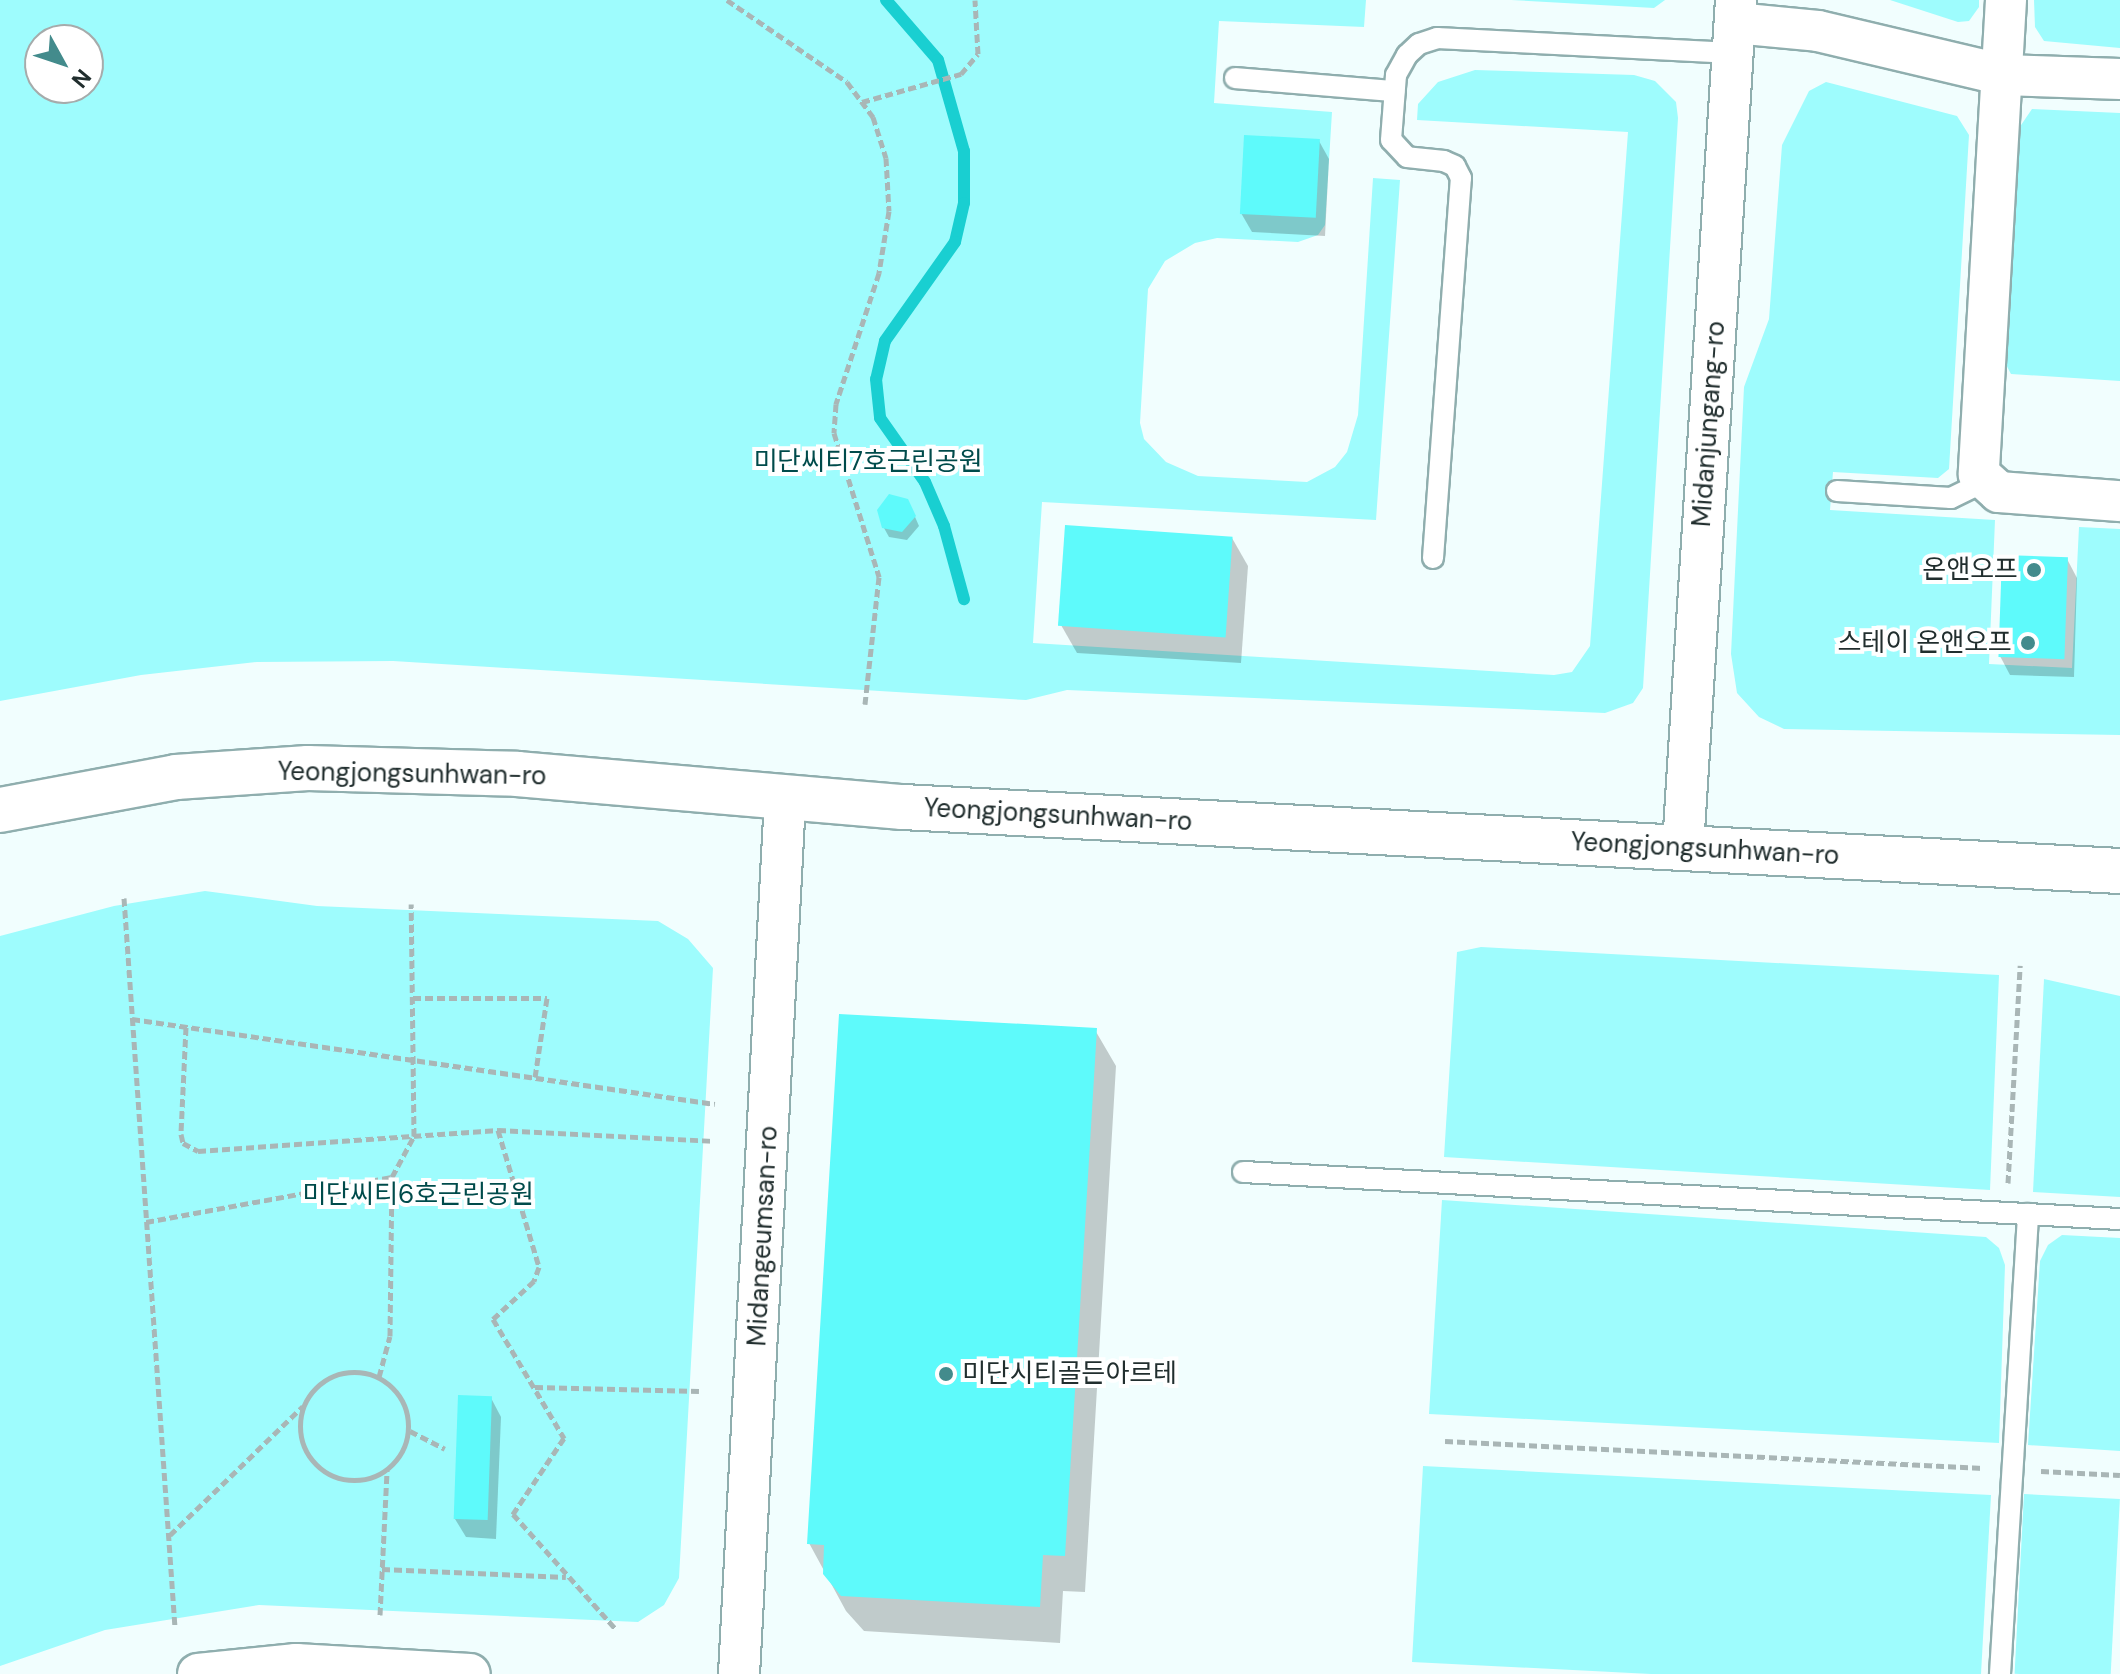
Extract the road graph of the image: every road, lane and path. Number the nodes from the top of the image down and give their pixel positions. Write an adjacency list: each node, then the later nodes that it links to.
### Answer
1 (727, 0): 5 (path)
2 (743, 0): 5 (path)
3 (975, 0): 11 (path)
4 (2006, 0): 7 (street)
5 (738, 9): 11 (path)
6 (1734, 25): 7 (street); 10 (lane); 19 (street, Midanjungang-ro)
7 (2004, 75): 9 (street); 12 (street)
8 (1235, 78): 10 (lane)
9 (2120, 79)
10 (1394, 91): 15 (lane)
11 (862, 102): 16 (path)
12 (1984, 482): 13 (lane); 14 (street)
13 (1837, 491)
14 (2120, 501)
15 (1433, 558)
16 (865, 704)
17 (785, 798): 18 (main road, Yeongjongsunhwan-ro); 19 (main road, Yeongjongsunhwan-ro); 57 (street, Midangeumsan-ro)
18 (0, 810)
19 (1683, 847): 20 (main road, Yeongjongsunhwan-ro)
20 (2120, 871)
21 (124, 898): 25 (path)
22 (411, 904): 24 (path)
23 (2020, 965): 35 (path)
24 (413, 998): 27 (path); 28 (path)
25 (132, 1019): 26 (path); 38 (path)
26 (186, 1027): 27 (path); 31 (path)
27 (414, 1060): 28 (path); 31 (path)
28 (535, 1077): 29 (path)
29 (715, 1104)
30 (498, 1130): 31 (path); 32 (path); 40 (path)
31 (414, 1136): 34 (path)
32 (713, 1141)
33 (1243, 1172): 35 (lane)
34 (392, 1177): 38 (path); 39 (path)
35 (2006, 1213): 36 (lane)
36 (2028, 1214): 37 (lane); 46 (lane)
37 (2120, 1219)
38 (146, 1222): 49 (path)
39 (379, 1377): 42 (path); 43 (path)
40 (534, 1387): 41 (path); 51 (path)
41 (699, 1391)
42 (304, 1405): 47 (path); 49 (path)
43 (410, 1431): 45 (path); 47 (path)
44 (1445, 1441): 46 (path)
45 (445, 1449)
46 (2012, 1469): 48 (path); 58 (lane)
47 (387, 1470): 50 (path)
48 (2120, 1475)
49 (169, 1537): 53 (path)
50 (382, 1569): 51 (path); 52 (path)
51 (567, 1577): 54 (path)
52 (380, 1615)
53 (175, 1627)
54 (615, 1628)
55 (198, 1674): 56 (street)
56 (470, 1674)
57 (739, 1674)
58 (2000, 1674)

